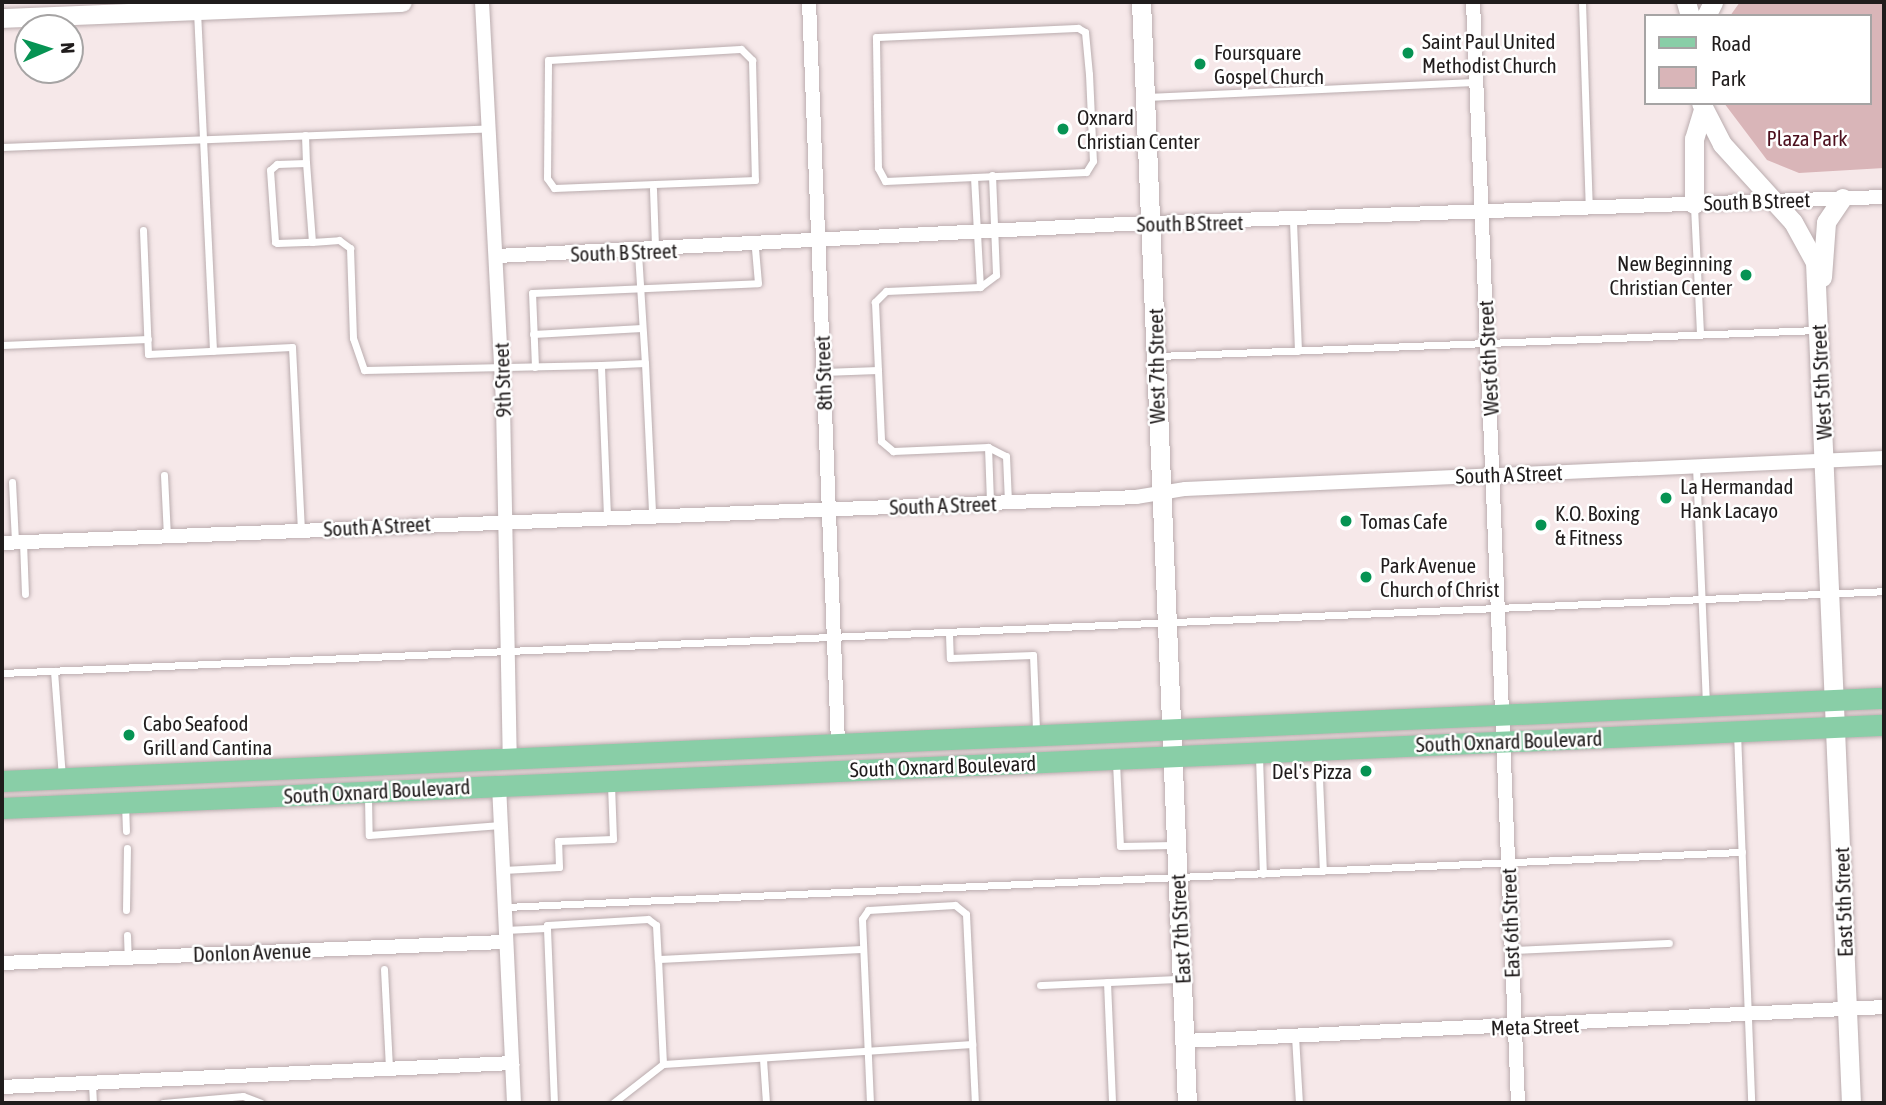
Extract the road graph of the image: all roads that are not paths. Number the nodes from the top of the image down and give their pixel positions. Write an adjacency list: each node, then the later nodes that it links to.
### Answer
1 (402, 2): 8 (street)
2 (481, 2): 13 (street, 9th Street)
3 (809, 2): 33 (street, 8th Street)
4 (1141, 2): 11 (street, West 7th Street)
5 (1473, 2): 10 (street, West 6th Street)
6 (1582, 2): 25 (lane)
7 (30, 9): 8 (street); 9 (street)
8 (197, 10): 15 (lane)
9 (2, 18)
10 (1477, 82): 11 (lane); 26 (street, West 6th Street)
11 (1145, 97): 28 (street, West 7th Street)
12 (1702, 106): 23 (street, West 5th Street); 24 (street)
13 (487, 128): 14 (lane); 37 (street, 9th Street)
14 (305, 135): 15 (lane); 17 (lane)
15 (203, 139): 16 (lane); 48 (lane)
16 (2, 147)
17 (306, 163): 32 (lane); 32 (lane)
18 (992, 176): 19 (lane); 19 (lane); 30 (lane)
19 (974, 177): 31 (lane)
20 (653, 189): 20 (lane); 35 (lane)
21 (1884, 197): 22 (street, South B Street)
22 (1842, 198): 23 (street, South B Street); 38 (street)
23 (1769, 199): 24 (street, South B Street); 38 (street, West 5th Street)
24 (1694, 204): 25 (street, South B Street); 44 (lane)
25 (1589, 209): 26 (street, South B Street)
26 (1483, 213): 27 (street, South B Street); 46 (street, West 6th Street)
27 (1293, 221): 28 (street, South B Street); 49 (lane)
28 (1152, 224): 30 (street, South B Street); 50 (street, West 7th Street)
29 (143, 230): 45 (lane)
30 (996, 234): 31 (street, South B Street); 39 (lane)
31 (977, 235): 33 (street, South B Street); 39 (lane)
32 (312, 242): 54 (lane)
33 (817, 243): 34 (street, South B Street); 56 (street, 8th Street)
34 (755, 247): 35 (street, South B Street); 40 (lane)
35 (655, 252): 36 (street, South B Street)
36 (638, 253): 37 (street, South B Street); 40 (lane)
37 (497, 256): 54 (street, 9th Street)
38 (1818, 284): 42 (street, West 5th Street)
39 (980, 287): 55 (lane)
40 (640, 288): 41 (lane); 43 (lane)
41 (642, 328): 43 (lane); 51 (lane)
42 (1818, 330): 44 (lane); 59 (street, West 5th Street)
43 (533, 334): 53 (lane)
44 (1700, 334): 46 (lane)
45 (148, 339): 47 (lane); 48 (lane)
46 (1488, 342): 49 (lane); 62 (street, West 6th Street)
47 (2, 345)
48 (213, 351): 71 (lane)
49 (1298, 351): 50 (lane)
50 (1156, 356): 64 (street, West 7th Street)
51 (645, 363): 52 (lane); 68 (lane)
52 (601, 365): 53 (lane); 69 (lane)
53 (535, 367): 54 (lane)
54 (501, 368): 70 (street, 9th Street)
55 (878, 370): 56 (lane); 57 (lane)
56 (823, 372): 67 (street, 8th Street)
57 (988, 447): 65 (lane); 66 (lane)
58 (1884, 458): 59 (street, South A Street)
59 (1825, 461): 60 (street, South A Street); 76 (street, West 5th Street)
60 (1696, 466): 62 (street, South A Street); 77 (lane)
61 (164, 475): 72 (lane)
62 (1494, 475): 64 (street, South A Street); 78 (street, West 6th Street)
63 (12, 482): 73 (lane)
64 (1160, 494): 66 (street, South A Street); 79 (street, West 7th Street)
65 (990, 503): 66 (street, South A Street); 67 (street, South A Street)
66 (1008, 503)
67 (829, 508): 68 (street, South A Street); 81 (street, 8th Street)
68 (652, 513): 69 (street, South A Street)
69 (607, 516): 70 (street, South A Street)
70 (503, 521): 71 (street, South A Street); 82 (street, 9th Street)
71 (301, 530): 72 (street, South A Street)
72 (167, 536): 73 (street, South A Street)
73 (13, 542): 75 (lane)
74 (1884, 592): 76 (lane)
75 (25, 594)
76 (1832, 594): 77 (lane); 86 (street, West 5th Street)
77 (1703, 598): 78 (lane); 87 (lane)
78 (1497, 607): 79 (lane); 88 (street, West 6th Street)
79 (1164, 623): 80 (lane); 91 (street, West 7th Street)
80 (949, 634): 81 (lane); 93 (lane)
81 (834, 640): 82 (lane); 95 (street, 8th Street)
82 (506, 652): 83 (lane); 99 (street, 9th Street)
83 (54, 671): 84 (lane); 101 (lane)
84 (2, 673)
85 (1884, 698): 86 (main road, South Oxnard Boulevard)
86 (1835, 700): 87 (main road, South Oxnard Boulevard); 90 (street, East 5th Street)
87 (1706, 705): 88 (main road, South Oxnard Boulevard)
88 (1501, 714): 91 (main road, South Oxnard Boulevard); 94 (street, East 6th Street)
89 (1884, 725): 90 (main road, South Oxnard Boulevard)
90 (1836, 727): 92 (main road, South Oxnard Boulevard); 134 (street, East 5th Street)
91 (1170, 730): 93 (main road, South Oxnard Boulevard); 98 (street, East 7th Street)
92 (1737, 732): 94 (main road, South Oxnard Boulevard); 112 (lane)
93 (1037, 735): 95 (main road, South Oxnard Boulevard)
94 (1502, 742): 96 (main road, South Oxnard Boulevard); 113 (street, East 6th Street)
95 (838, 743): 99 (main road, South Oxnard Boulevard)
96 (1318, 749): 97 (main road, South Oxnard Boulevard); 115 (lane)
97 (1259, 752): 98 (main road, South Oxnard Boulevard); 116 (lane)
98 (1171, 755): 100 (main road, South Oxnard Boulevard); 110 (street, East 7th Street)
99 (510, 758): 101 (main road, South Oxnard Boulevard); 104 (main road)
100 (1116, 758): 103 (main road, South Oxnard Boulevard); 110 (lane)
101 (62, 778): 102 (main road, South Oxnard Boulevard)
102 (2, 780)
103 (611, 780): 104 (main road, South Oxnard Boulevard); 114 (lane)
104 (499, 785): 105 (main road, South Oxnard Boulevard); 108 (street)
105 (368, 792): 106 (main road, South Oxnard Boulevard); 108 (lane)
106 (125, 803): 107 (main road, South Oxnard Boulevard); 109 (lane)
107 (2, 808)
108 (501, 825): 114 (street)
109 (126, 831)
110 (1176, 845): 117 (street, East 7th Street)
111 (127, 848): 119 (lane)
112 (1742, 852): 113 (lane); 135 (lane)
113 (1508, 863): 115 (lane); 125 (street, East 6th Street)
114 (503, 870): 118 (street)
115 (1323, 871): 116 (lane)
116 (1263, 874): 117 (lane)
117 (1178, 877): 118 (lane); 130 (street, East 7th Street)
118 (505, 907): 122 (street)
119 (126, 910)
120 (546, 928): 122 (lane); 127 (lane); 151 (lane)
121 (127, 935): 126 (lane)
122 (503, 936): 126 (street, Donlon Avenue); 143 (street)
123 (1669, 943): 125 (lane)
124 (863, 949): 127 (lane); 139 (lane); 140 (lane)
125 (1511, 950): 136 (street, East 6th Street)
126 (128, 958): 128 (street, Donlon Avenue)
127 (658, 959): 142 (lane)
128 (2, 963)
129 (384, 968): 144 (lane)
130 (1182, 978): 131 (lane); 138 (street, East 7th Street)
131 (1107, 982): 132 (lane); 156 (lane)
132 (1040, 985)
133 (1884, 1007): 134 (street, Meta Street)
134 (1846, 1009): 135 (street, Meta Street); 161 (street, East 5th Street)
135 (1749, 1016): 136 (street, Meta Street); 160 (lane)
136 (1515, 1027): 137 (street, Meta Street); 159 (street, East 6th Street)
137 (1296, 1036): 138 (street, Meta Street); 158 (lane)
138 (1185, 1041): 157 (street, East 7th Street)
139 (972, 1044): 140 (lane); 155 (lane)
140 (868, 1054): 141 (lane); 154 (lane)
141 (763, 1059): 142 (lane); 153 (lane)
142 (663, 1064): 152 (lane)
143 (512, 1070): 144 (street); 147 (street)
144 (389, 1071): 145 (street)
145 (92, 1084): 146 (street); 148 (lane)
146 (2, 1087)
147 (514, 1102)
148 (93, 1103)
149 (163, 1103): 150 (lane)
150 (261, 1103)
151 (554, 1103)
152 (614, 1103)
153 (766, 1103)
154 (870, 1103)
155 (975, 1103)
156 (1112, 1103)
157 (1187, 1103)
158 (1299, 1103)
159 (1518, 1103)
160 (1751, 1103)
161 (1851, 1103)

